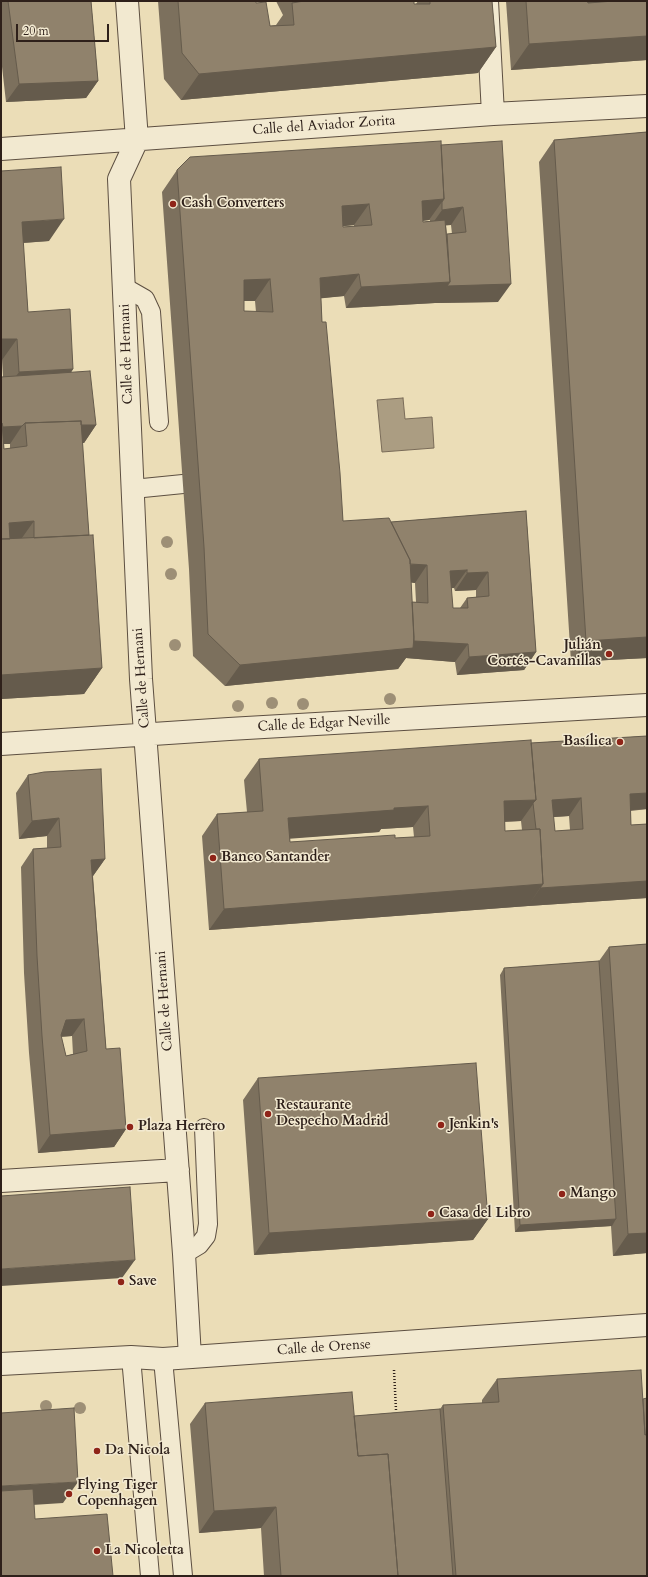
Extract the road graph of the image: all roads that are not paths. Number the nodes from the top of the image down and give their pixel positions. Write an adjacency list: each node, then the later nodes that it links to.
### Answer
1 (127, 1): 5 (street, Calle de Hernani)
2 (487, 1): 4 (street)
3 (647, 106): 4 (street, Calle del Aviador Zorita)
4 (493, 114): 5 (street, Calle del Aviador Zorita)
5 (137, 140): 6 (street, Calle del Aviador Zorita); 7 (street, Calle de Hernani)
6 (1, 149)
7 (124, 287): 8 (lane); 10 (street, Calle de Hernani)
8 (159, 422)
9 (183, 484): 10 (lane)
10 (133, 490): 12 (street, Calle de Hernani)
11 (647, 705): 12 (street, Calle de Edgar Neville)
12 (145, 735): 13 (street, Calle de Edgar Neville); 15 (street, Calle de Hernani)
13 (1, 744)
14 (204, 1128): 17 (lane)
15 (178, 1170): 16 (street); 17 (street, Calle de Hernani)
16 (1, 1181)
17 (184, 1254): 19 (street, Calle de Hernani)
18 (647, 1325): 19 (street, Calle de Orense)
19 (190, 1357): 21 (street, Calle de Orense)
20 (131, 1358): 21 (street, Calle de Orense); 22 (street, Calle de Orense); 23 (lane)
21 (163, 1359): 24 (lane)
22 (1, 1364)
23 (150, 1576)
24 (183, 1576)

